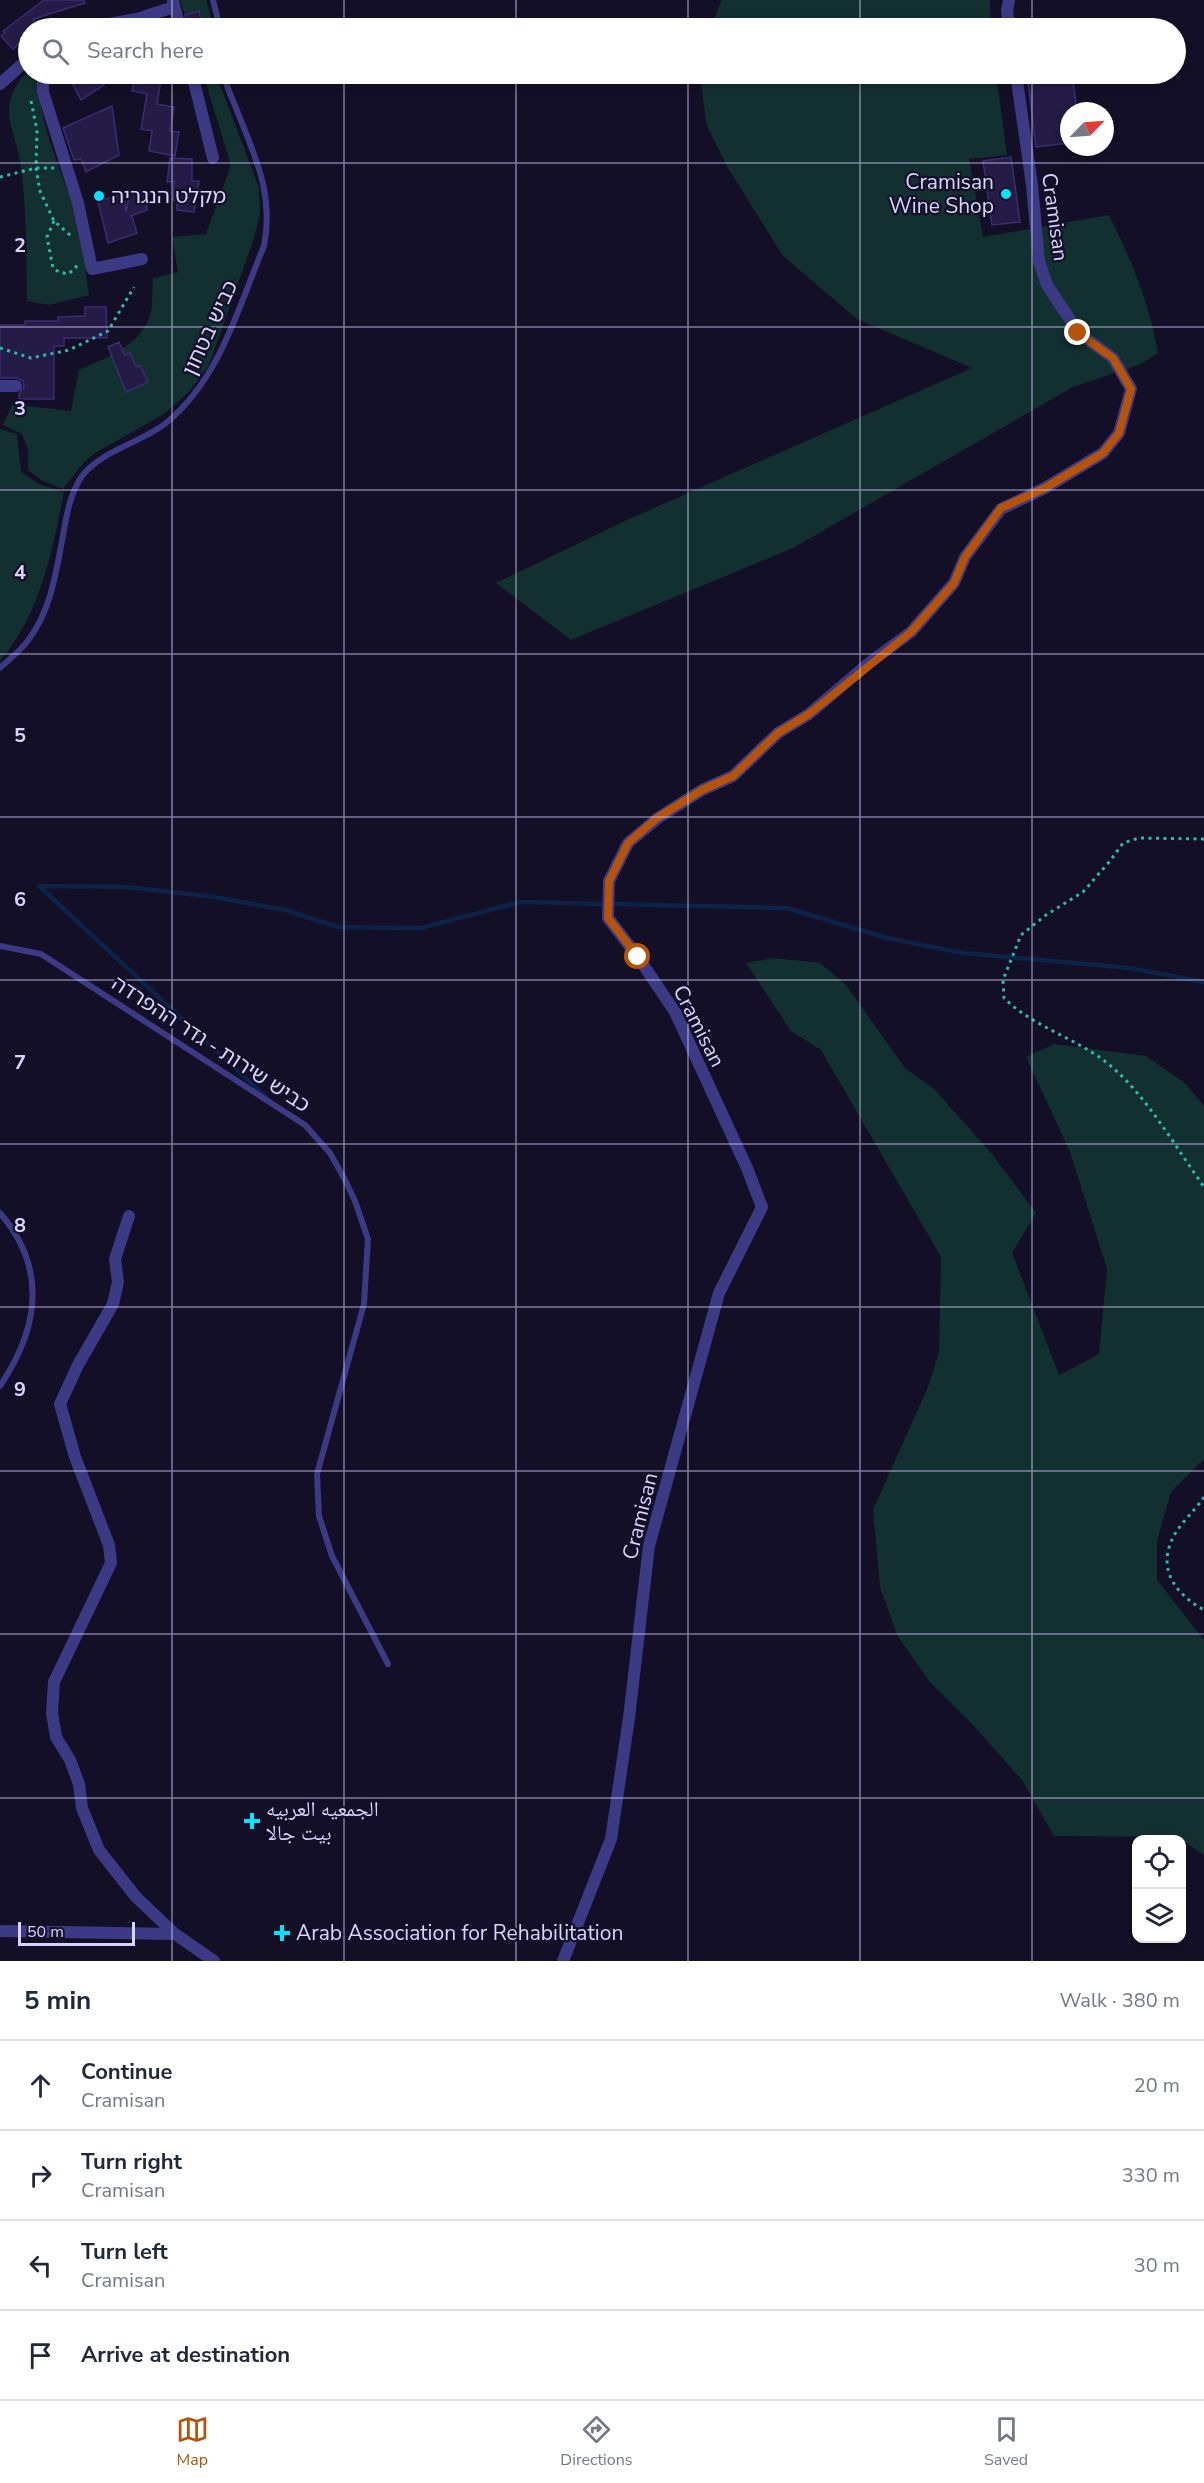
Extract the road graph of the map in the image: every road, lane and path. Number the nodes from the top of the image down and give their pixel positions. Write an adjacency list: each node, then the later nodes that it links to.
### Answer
1 (213, 0): 6 (lane)
2 (1009, 0): 7 (street)
3 (173, 3): 4 (street); 5 (street)
4 (139, 18)
5 (177, 18)
6 (218, 18)
7 (1008, 18)
8 (18, 67): 9 (street)
9 (0, 84)
10 (40, 84): 17 (path)
11 (43, 84): 16 (street)
12 (194, 84): 15 (street)
13 (228, 84): 27 (lane, כביש בטחון)
14 (1017, 84): 40 (street, Cramisan)
15 (213, 158)
16 (65, 166): 17 (path); 21 (street)
17 (36, 168): 18 (path); 19 (path)
18 (0, 177)
19 (54, 220): 20 (path); 22 (path)
20 (73, 238)
21 (142, 259)
22 (78, 261)
23 (134, 287): 24 (path)
24 (0, 348)
25 (0, 386): 26 (street)
26 (15, 386)
27 (0, 668)
28 (1204, 839): 30 (path)
29 (0, 946): 36 (lane, כביש שירות - גדר ההפרדה)
30 (1204, 1187)
31 (0, 1213): 33 (lane)
32 (129, 1216): 38 (street)
33 (0, 1386)
34 (1204, 1497): 35 (path)
35 (1204, 1610)
36 (388, 1664)
37 (0, 1931): 38 (street)
38 (176, 1934): 39 (street)
39 (214, 1961)
40 (563, 1961)

